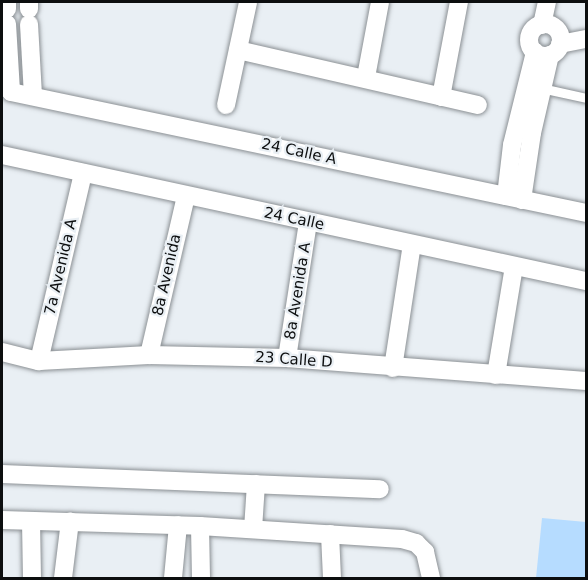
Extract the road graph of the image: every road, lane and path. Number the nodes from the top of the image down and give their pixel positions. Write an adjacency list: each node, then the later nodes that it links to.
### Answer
1 (249, 2): 9 (street)
2 (381, 2): 11 (street)
3 (459, 2): 14 (street)
4 (547, 2): 7 (street)
5 (29, 11): 13 (street)
6 (7, 12): 13 (street, 24 Calle A)
7 (542, 25): 10 (street); 10 (street)
8 (586, 39): 10 (street)
9 (238, 50): 11 (street); 16 (street)
10 (548, 50): 12 (street); 21 (street)
11 (366, 77): 14 (street)
12 (541, 88): 15 (lane); 21 (street)
13 (33, 96): 21 (street, 24 Calle A)
14 (441, 97): 17 (street)
15 (586, 98)
16 (226, 105)
17 (478, 105)
18 (2, 155): 19 (street, 24 Calle)
19 (83, 173): 20 (street, 24 Calle); 30 (street, 7a Avenida A)
20 (186, 196): 23 (street, 24 Calle); 28 (street, 8a Avenida)
21 (514, 198): 22 (street, 24 Calle A)
22 (586, 213)
23 (308, 223): 24 (street, 24 Calle); 29 (street, 8a Avenida A)
24 (412, 244): 25 (street, 24 Calle); 31 (street)
25 (514, 266): 26 (street, 24 Calle); 32 (street)
26 (586, 281)
27 (2, 352): 30 (street, 23 Calle D)
28 (149, 355): 29 (street, 23 Calle D); 30 (street, 23 Calle D)
29 (287, 358): 31 (street, 23 Calle D)
30 (39, 361)
31 (393, 368): 32 (street, 23 Calle D)
32 (496, 375): 33 (street, 23 Calle D)
33 (586, 381)
34 (2, 474): 35 (street)
35 (256, 484): 36 (street); 42 (street)
36 (380, 489)
37 (2, 520): 38 (street)
38 (31, 521): 39 (street); 44 (street)
39 (70, 521): 40 (street); 45 (street)
40 (178, 525): 41 (street); 46 (street)
41 (200, 526): 42 (street); 47 (street)
42 (254, 530): 43 (street)
43 (330, 534): 48 (street); 49 (street)
44 (32, 579)
45 (63, 579)
46 (173, 579)
47 (201, 579)
48 (332, 579)
49 (431, 579)

